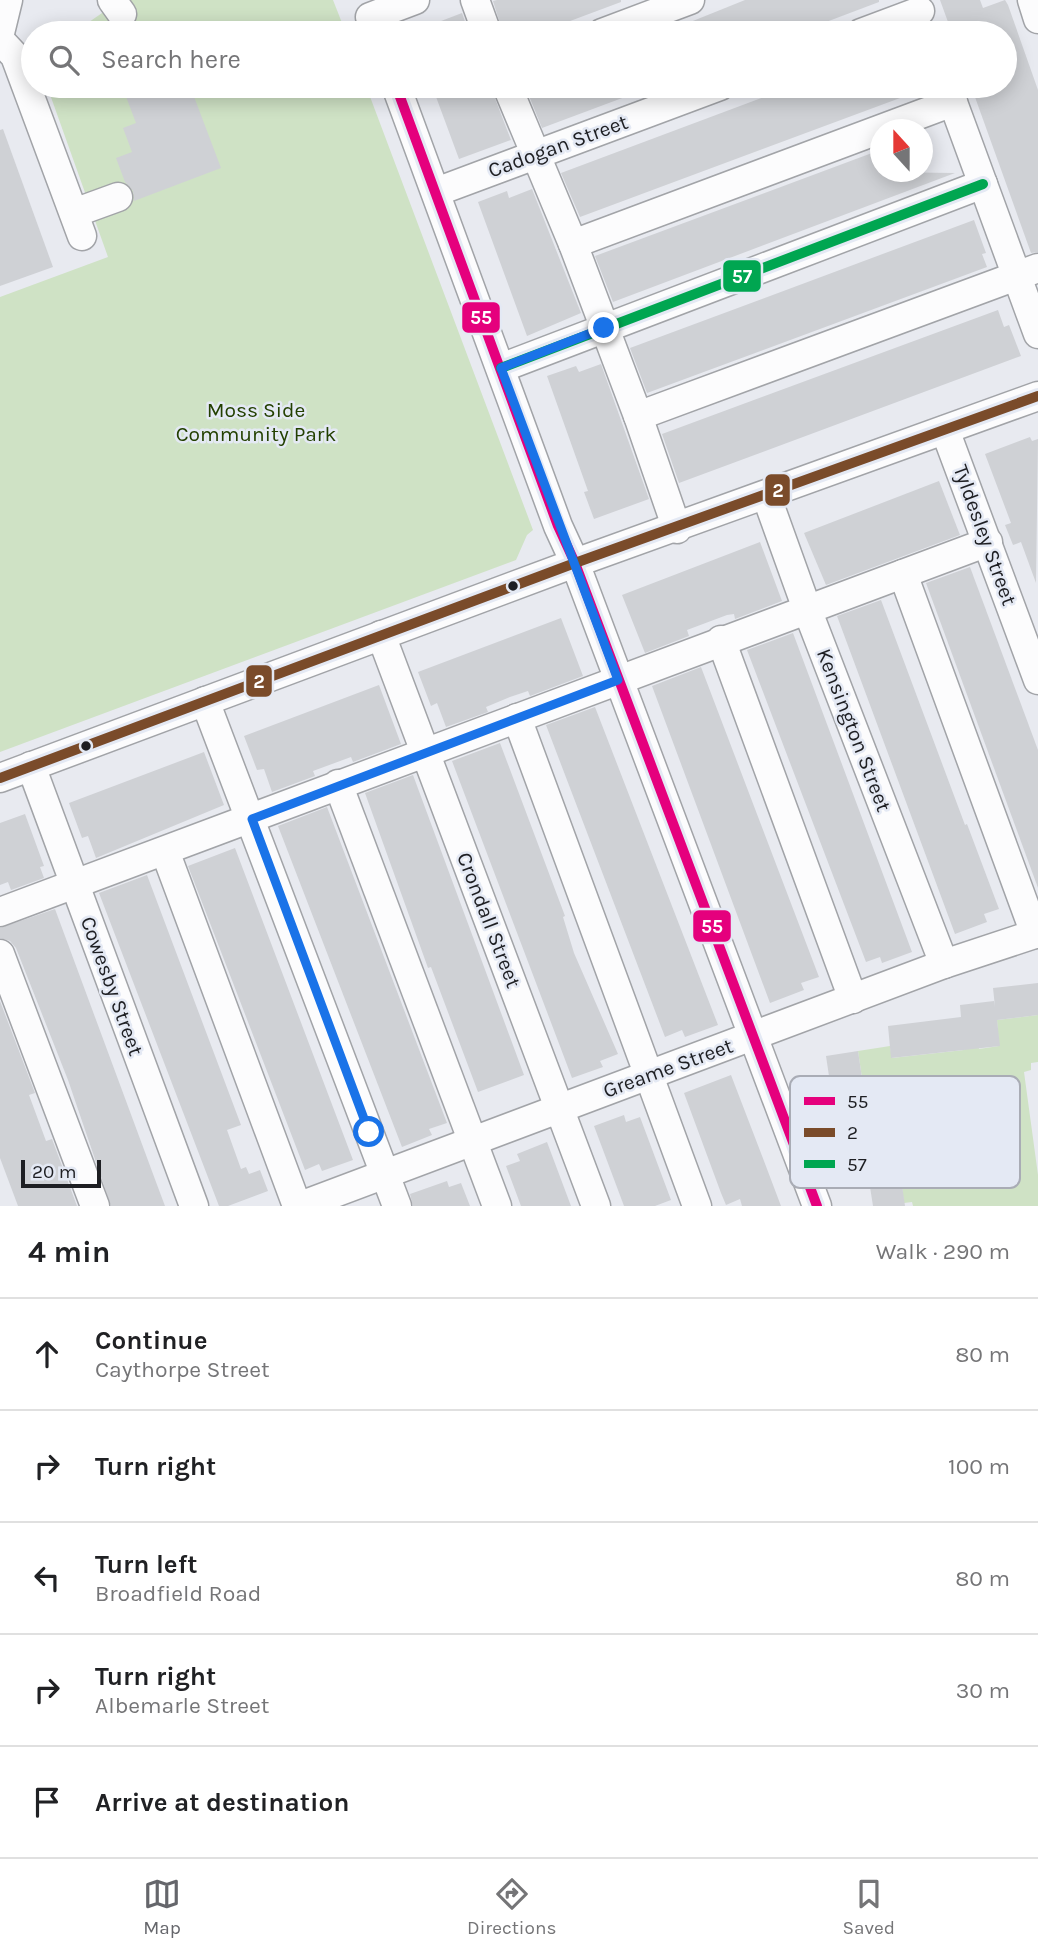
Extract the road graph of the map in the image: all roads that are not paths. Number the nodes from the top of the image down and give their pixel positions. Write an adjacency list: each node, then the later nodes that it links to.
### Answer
1 (8, 0): 12 (street)
2 (415, 0): 7 (street)
3 (475, 0): 9 (street)
4 (690, 0): 10 (street)
5 (1032, 0): 8 (street)
6 (921, 15): 11 (street)
7 (370, 17)
8 (1038, 19)
9 (483, 21)
10 (634, 21)
11 (901, 21)
12 (0, 33)
13 (0, 40): 14 (street)
14 (21, 70)
15 (31, 98): 24 (street)
16 (401, 98): 23 (street)
17 (512, 98): 21 (street)
18 (688, 98): 21 (street, Cadogan Street)
19 (940, 98): 25 (street)
20 (951, 98): 22 (street)
21 (534, 155): 23 (street, Cadogan Street); 25 (street)
22 (983, 184): 26 (street); 27 (street)
23 (436, 192): 29 (street)
24 (118, 197)
25 (573, 244): 27 (street)
26 (1027, 272): 28 (street); 31 (street)
27 (604, 328): 29 (street); 31 (street)
28 (1038, 334)
29 (501, 368): 36 (street)
30 (1038, 396): 32 (street)
31 (638, 416): 34 (street)
32 (945, 430): 33 (street); 35 (street, Tyldesley Street)
33 (766, 495): 34 (street); 38 (street, Kensington Street)
34 (677, 528): 36 (street)
35 (988, 542): 37 (street); 42 (street, Tyldesley Street)
36 (575, 563): 39 (street); 41 (street)
37 (903, 573): 38 (street); 53 (street)
38 (807, 609): 40 (street); 55 (street, Kensington Street)
39 (381, 635): 43 (street); 45 (street, Crondall Street)
40 (720, 640): 41 (street); 56 (street)
41 (618, 680): 44 (street); 57 (street)
42 (1038, 680)
43 (205, 701): 46 (street); 49 (street)
44 (517, 718): 45 (street); 58 (street)
45 (425, 751): 48 (street); 59 (street, Crondall Street)
46 (31, 766): 47 (street); 51 (street, Cowesby Street)
47 (0, 778)
48 (338, 784): 49 (street); 61 (street)
49 (252, 819): 50 (street); 62 (street)
50 (165, 851): 51 (street); 66 (street)
51 (74, 884): 52 (street); 65 (street, Cowesby Street)
52 (0, 912)
53 (1036, 933): 55 (street, Greame Street)
54 (0, 954): 64 (street)
55 (944, 964): 56 (street, Greame Street)
56 (853, 999): 57 (street, Greame Street)
57 (753, 1037): 58 (street, Greame Street); 60 (street)
58 (648, 1076): 59 (street, Greame Street); 70 (street)
59 (560, 1108): 61 (street, Greame Street); 69 (street, Crondall Street)
60 (790, 1135)
61 (472, 1141): 62 (street, Greame Street); 68 (street)
62 (385, 1174): 66 (street, Greame Street); 67 (street)
63 (810, 1188): 71 (street)
64 (94, 1206)
65 (194, 1206)
66 (298, 1206)
67 (397, 1206)
68 (497, 1206)
69 (596, 1206)
70 (697, 1206)
71 (817, 1206)

